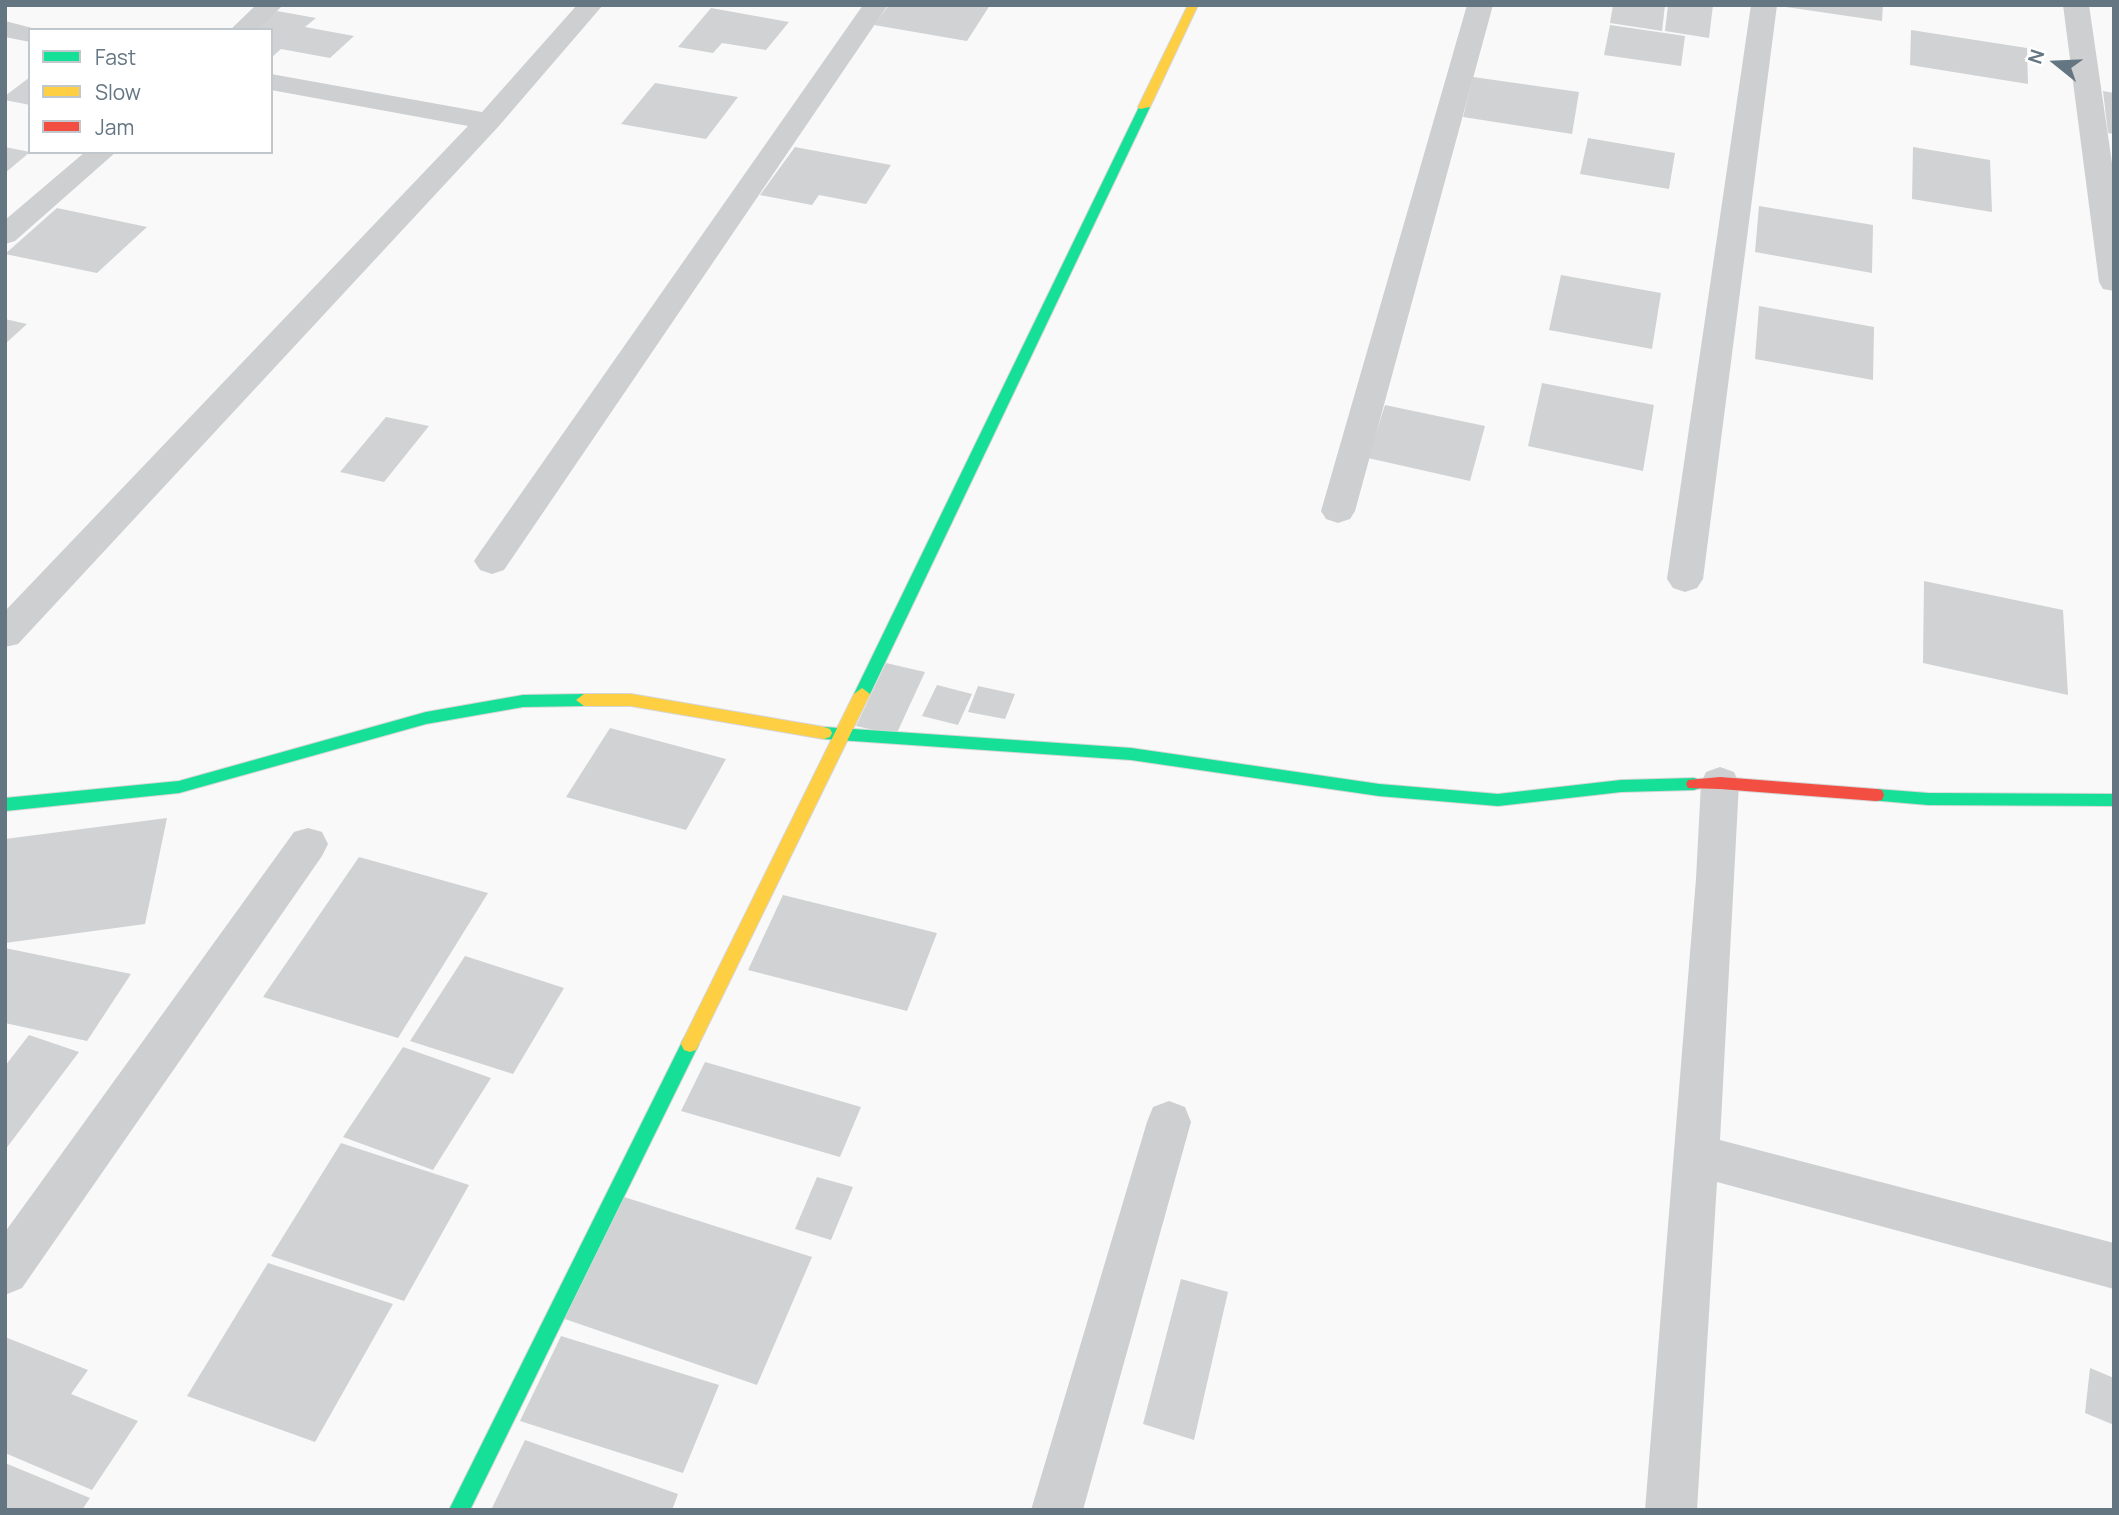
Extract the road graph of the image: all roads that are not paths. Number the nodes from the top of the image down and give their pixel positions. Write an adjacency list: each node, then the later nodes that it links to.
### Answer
1 (271, 5): 8 (street)
2 (591, 5): 12 (street)
3 (876, 5): 17 (street)
4 (1193, 5): 20 (street)
5 (1480, 5): 16 (street)
6 (1764, 5): 18 (street)
7 (2076, 5): 15 (street)
8 (245, 28)
9 (5, 29): 10 (street)
10 (28, 34)
11 (273, 82): 12 (street)
12 (488, 121): 19 (street)
13 (100, 154): 14 (street)
14 (5, 235)
15 (2114, 282)
16 (1338, 511)
17 (492, 561)
18 (1685, 579)
19 (5, 634)
20 (842, 736): 21 (street); 23 (street); 29 (street)
21 (1720, 783): 22 (street); 26 (street)
22 (2114, 800)
23 (5, 805)
24 (309, 844): 28 (street)
25 (1169, 1122): 30 (street)
26 (1697, 1155): 27 (street); 31 (street)
27 (2114, 1266)
28 (5, 1272)
29 (459, 1510)
30 (1057, 1510)
31 (1671, 1510)

